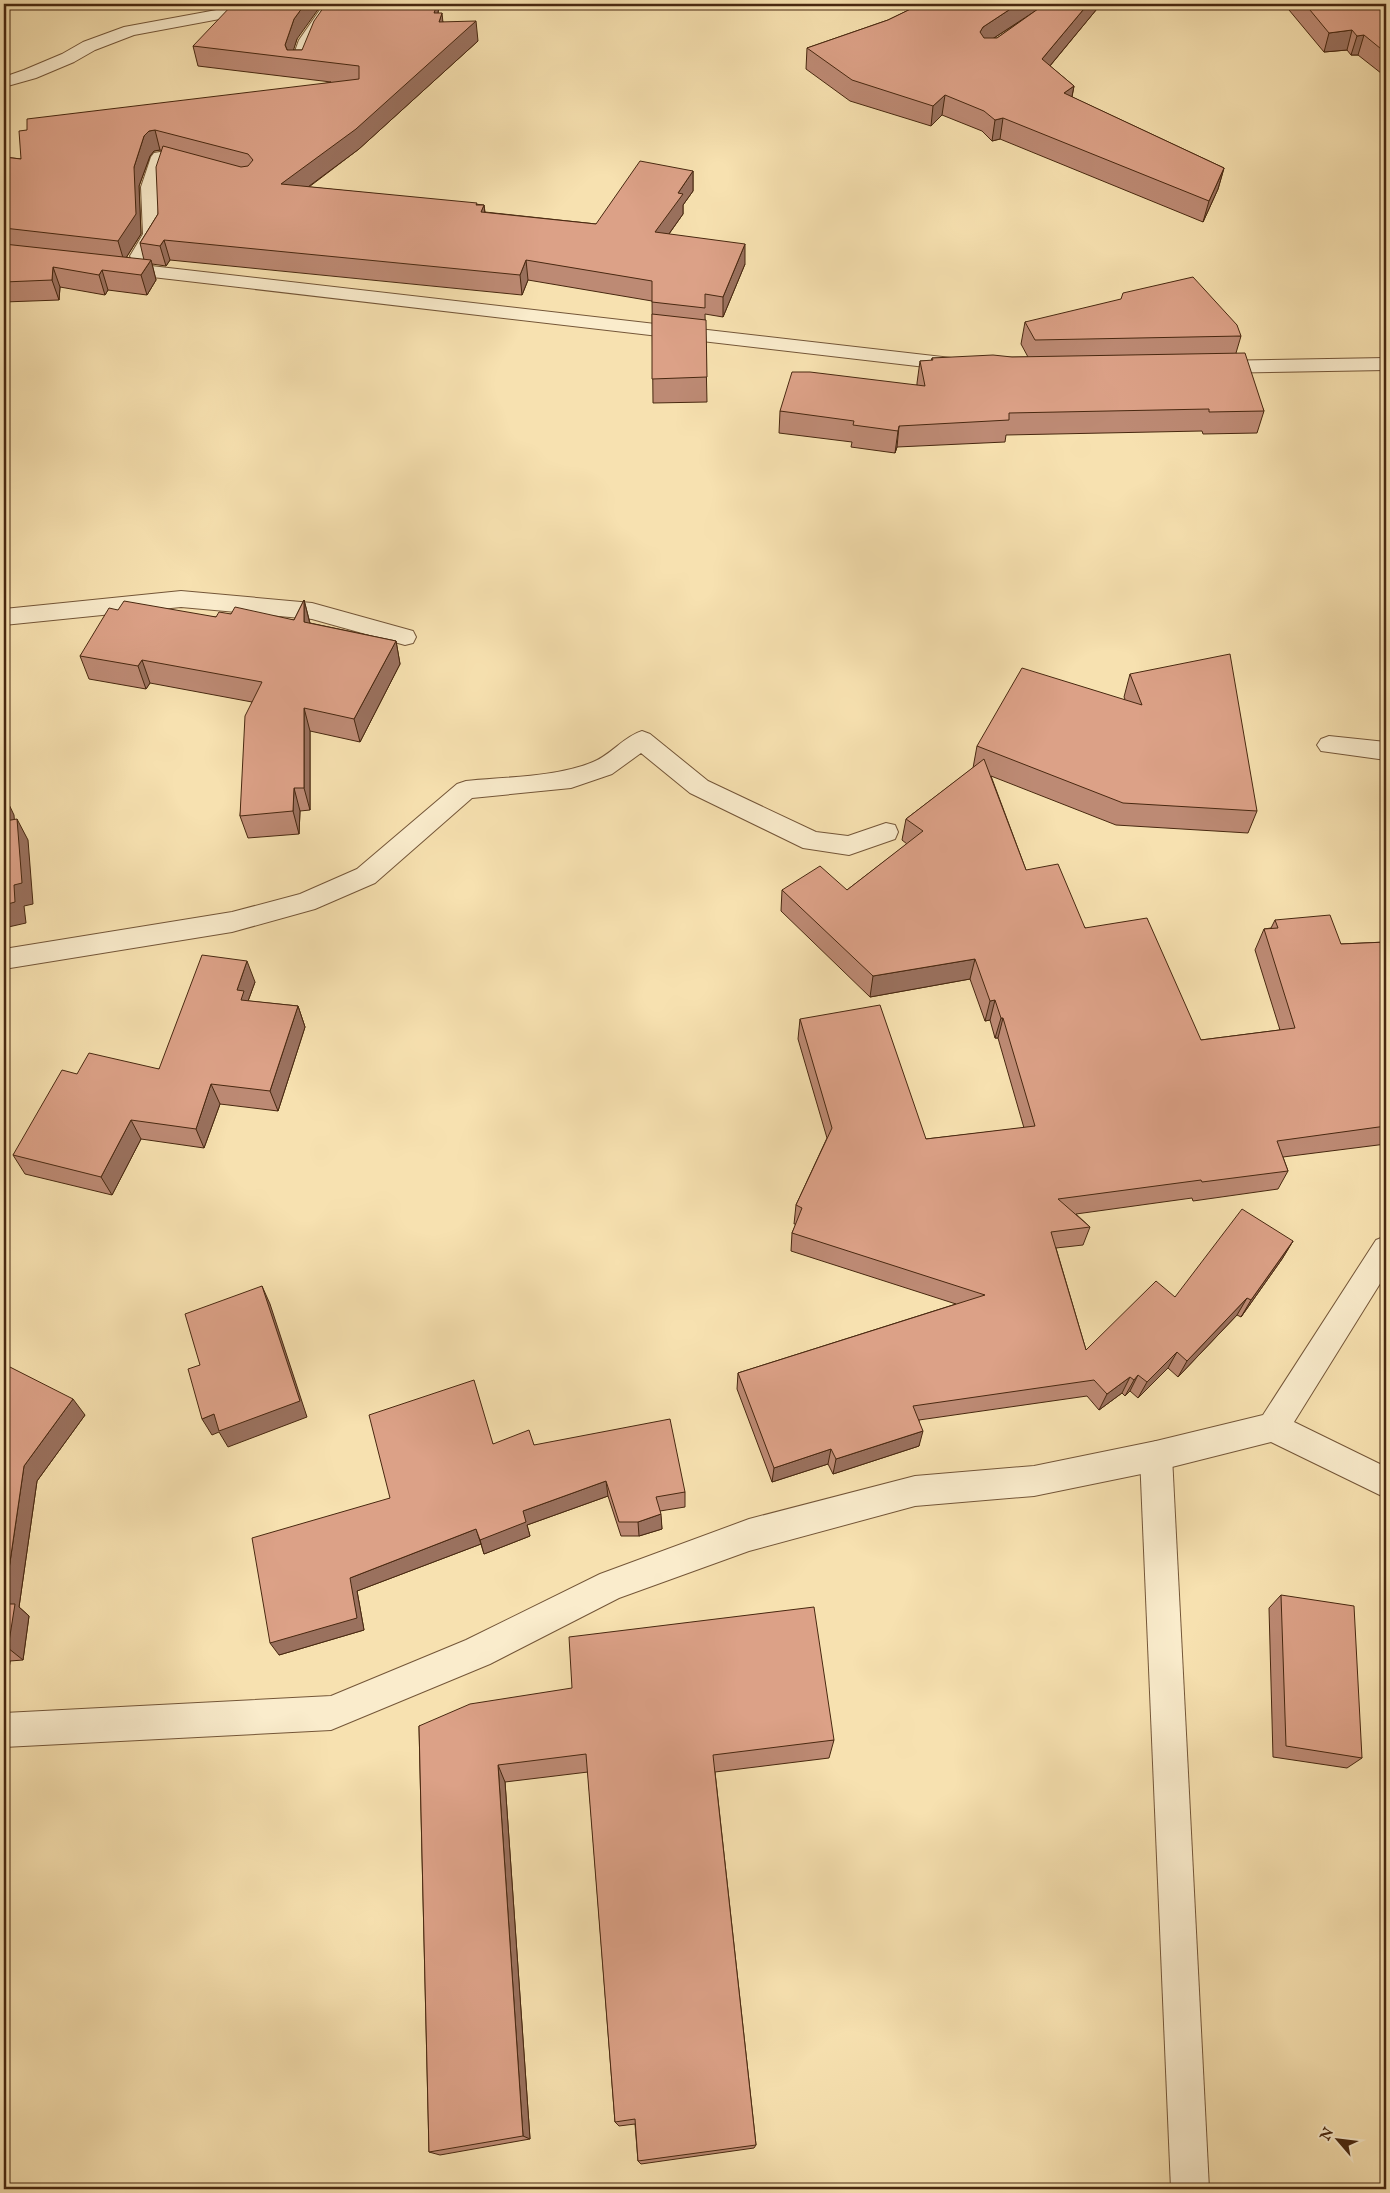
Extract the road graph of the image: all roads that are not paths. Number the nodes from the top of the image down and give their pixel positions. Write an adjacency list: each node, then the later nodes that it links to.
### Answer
1 (274, 4): 4 (street)
2 (332, 4): 3 (street)
3 (298, 65)
4 (4, 82)
5 (198, 167): 7 (street)
6 (101, 267): 7 (street)
7 (130, 270): 9 (street)
8 (1386, 364): 10 (street)
9 (978, 368)
10 (1197, 368)
11 (4, 617): 12 (street)
12 (405, 637)
13 (1329, 745): 14 (street)
14 (1386, 751)
15 (886, 832): 16 (street)
16 (4, 959)
17 (1386, 1249): 18 (street)
18 (1274, 1427): 19 (street); 20 (street)
19 (1156, 1456): 21 (street); 22 (street)
20 (1386, 1483)
21 (4, 1730)
22 (1190, 2189)

